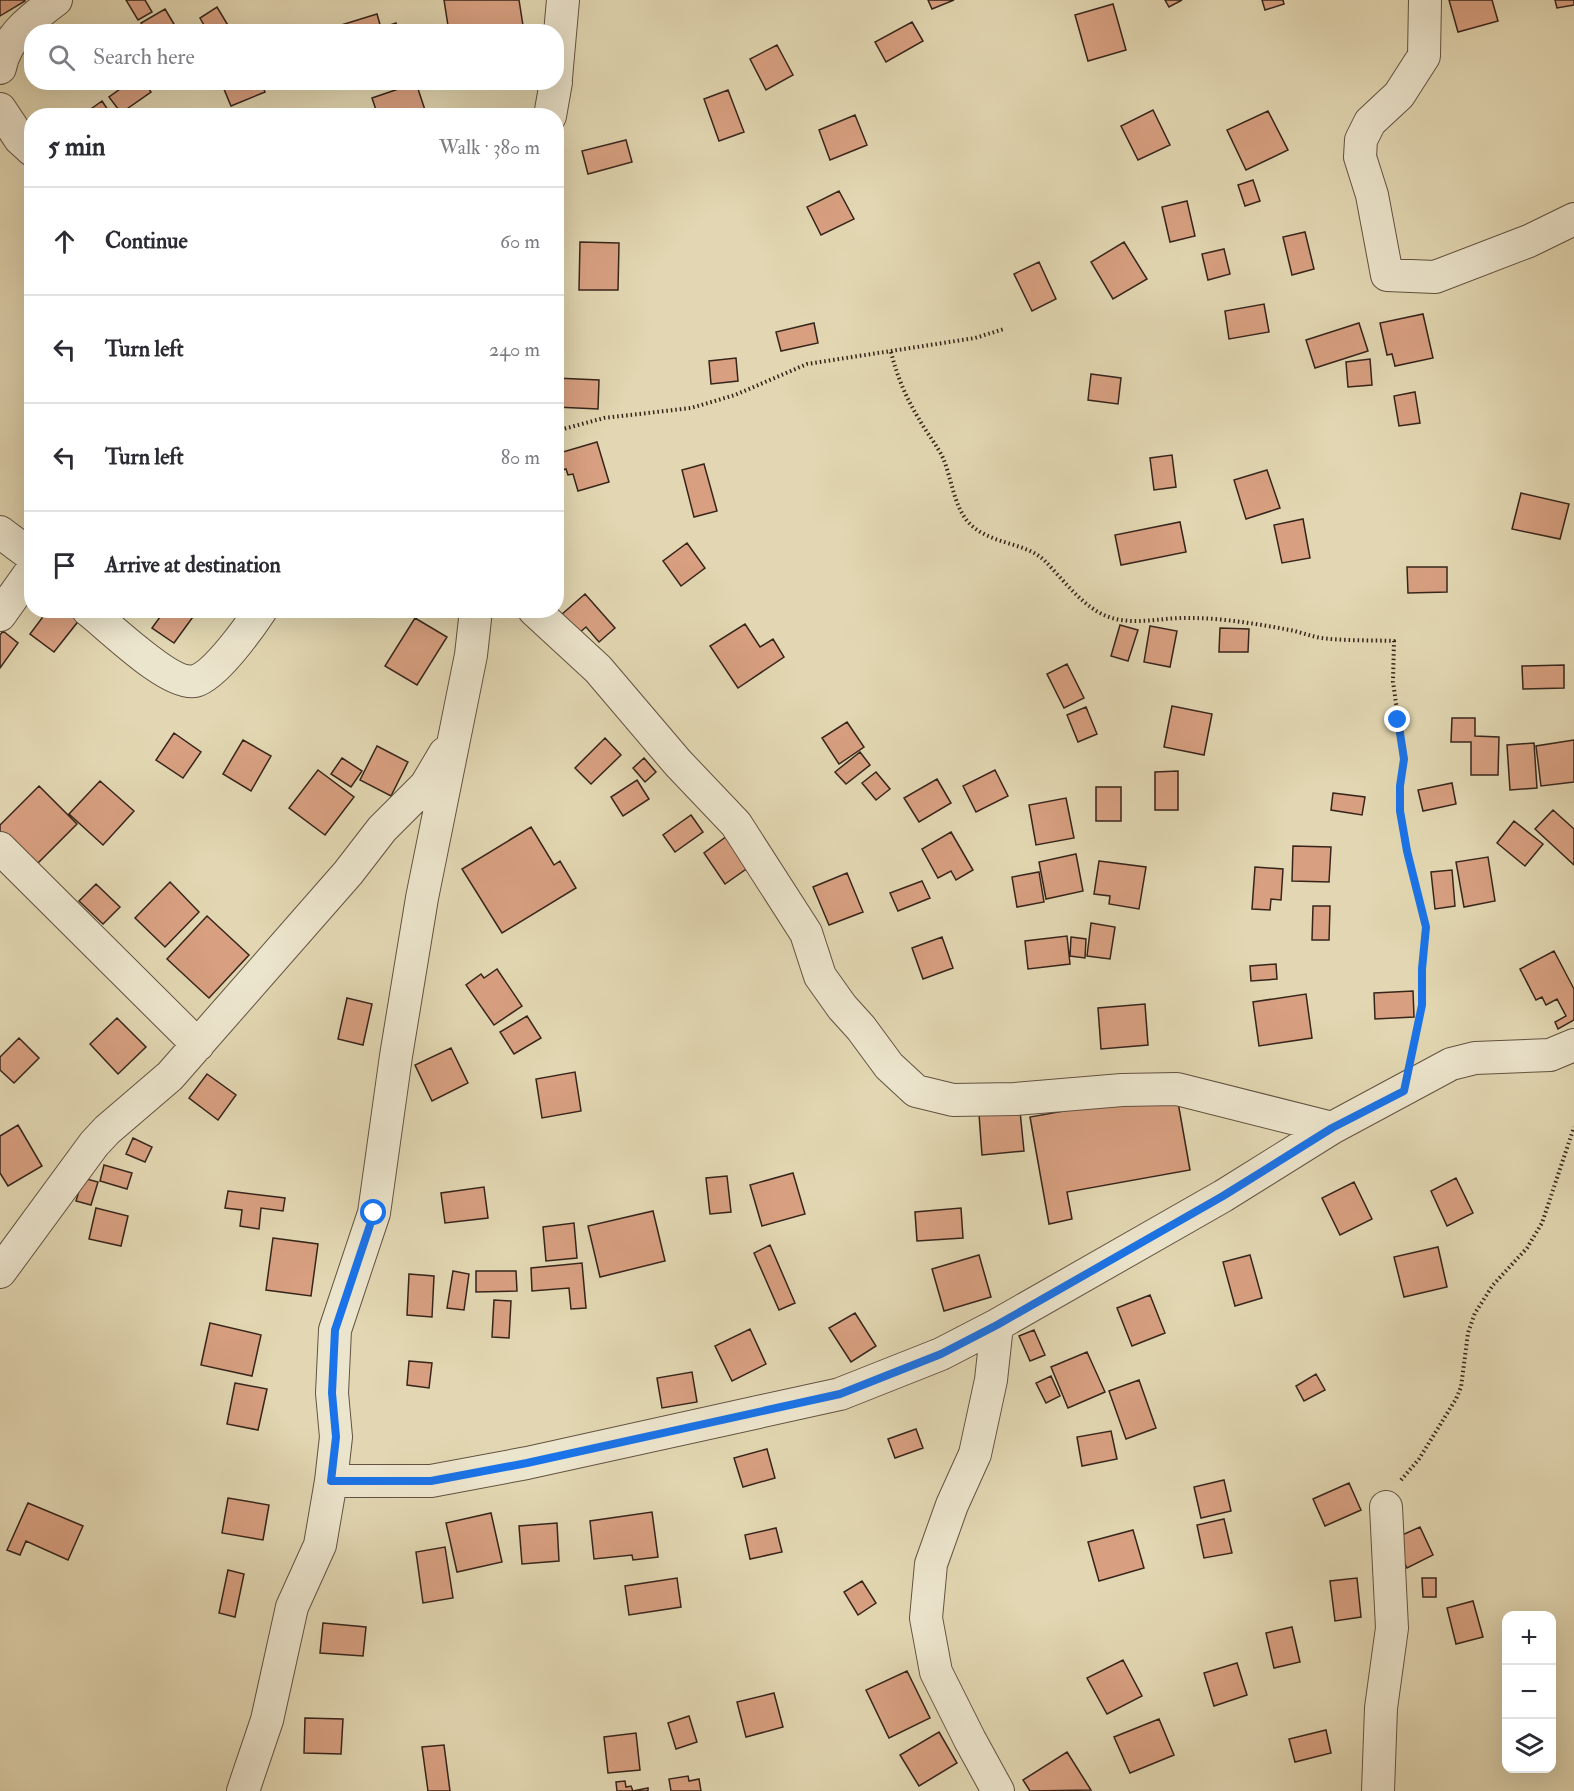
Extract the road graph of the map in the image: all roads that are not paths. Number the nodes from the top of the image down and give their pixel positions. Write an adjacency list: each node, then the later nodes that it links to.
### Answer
1 (56, 0): 4 (street)
2 (563, 0): 5 (street)
3 (1425, 0): 12 (street)
4 (27, 24)
5 (561, 24)
6 (24, 27): 7 (street)
7 (0, 68)
8 (554, 90): 9 (street)
9 (551, 108)
10 (0, 109): 11 (street)
11 (24, 143)
12 (1574, 219)
13 (0, 532): 14 (street)
14 (24, 550)
15 (24, 581): 16 (street)
16 (0, 615)
17 (98, 618): 18 (street)
18 (255, 618)
19 (475, 618): 21 (street)
20 (543, 618): 25 (street)
21 (455, 737): 23 (street); 28 (street)
22 (0, 848): 23 (street)
23 (198, 1045): 26 (street)
24 (1574, 1045): 25 (street)
25 (1332, 1128): 27 (street)
26 (0, 1272)
27 (997, 1325): 28 (street); 31 (street)
28 (331, 1481): 30 (street)
29 (1386, 1507): 32 (street)
30 (243, 1791)
31 (998, 1791)
32 (1378, 1791)

